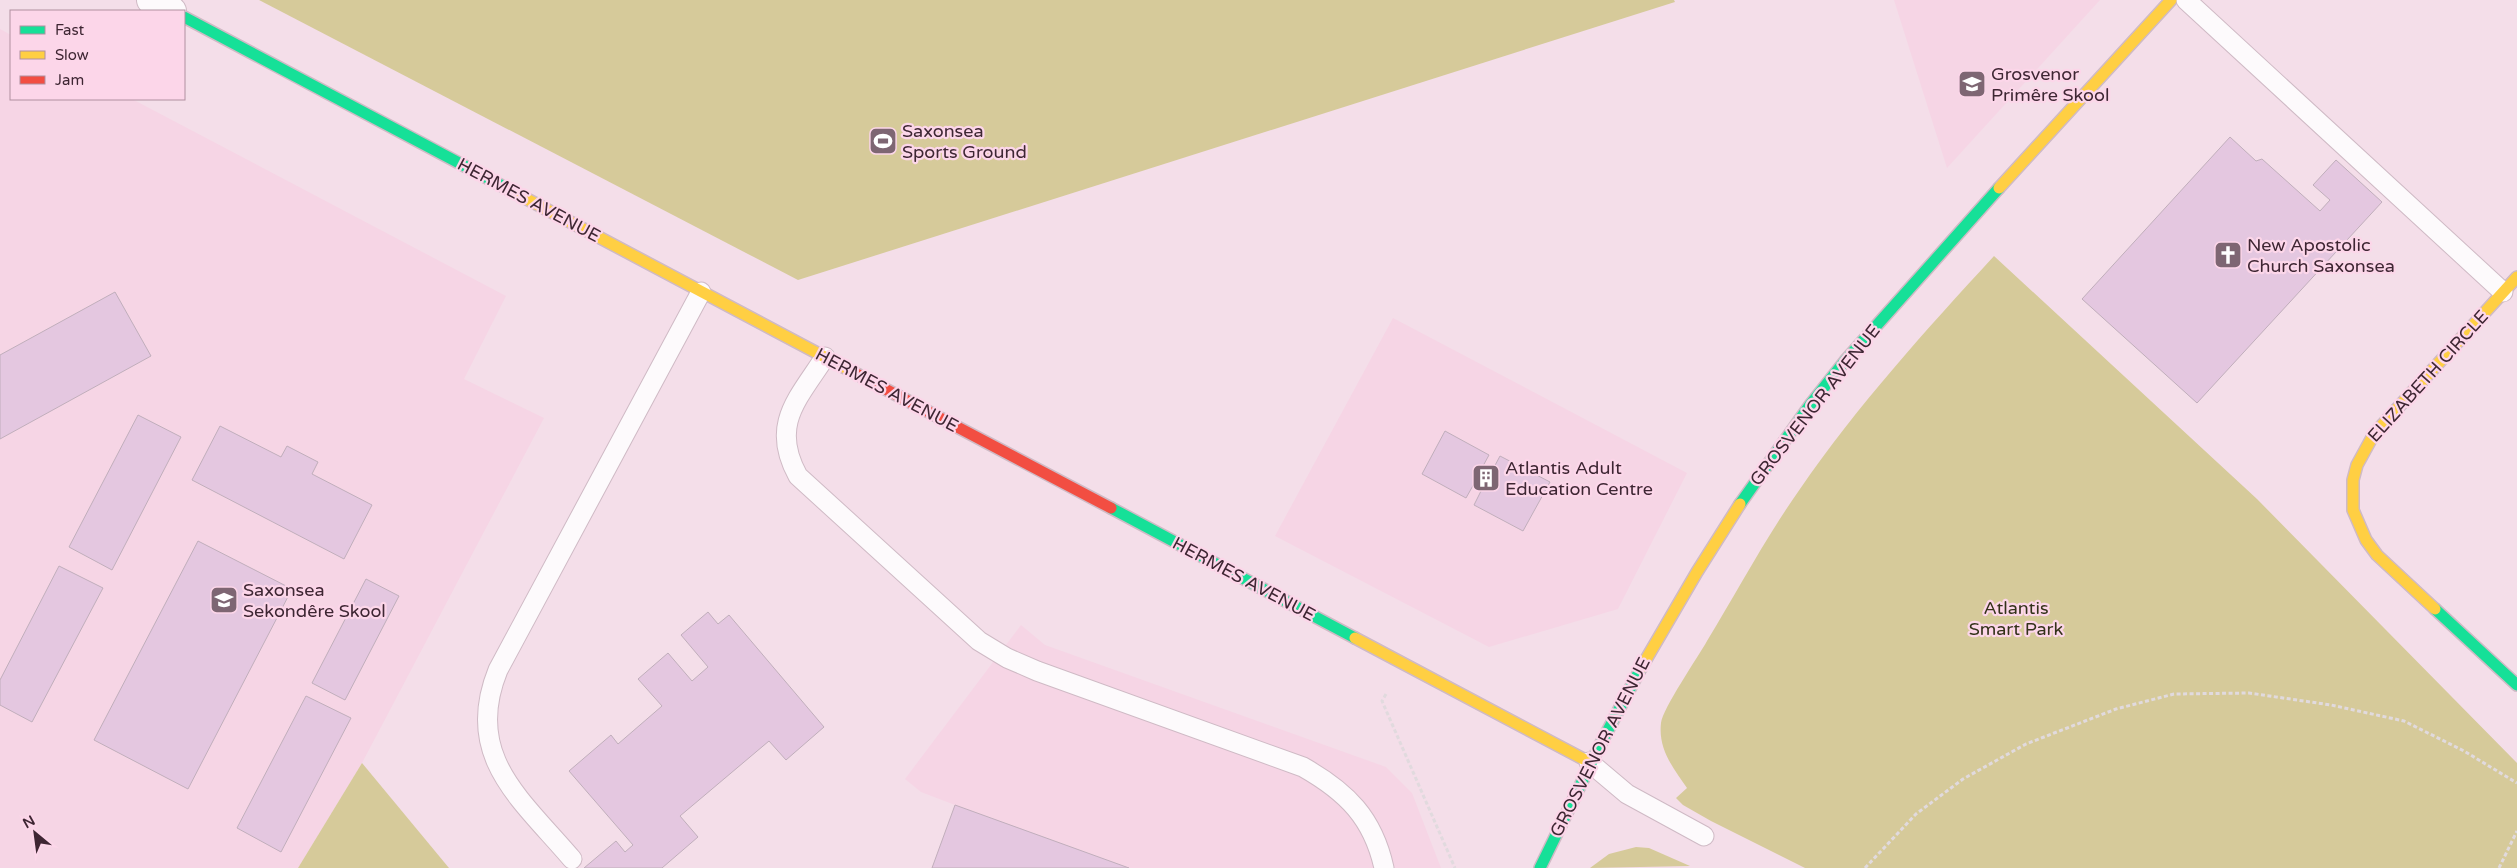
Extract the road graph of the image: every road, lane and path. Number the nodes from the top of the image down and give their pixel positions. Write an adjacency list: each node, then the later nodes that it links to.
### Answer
1 (151, 0): 4 (street)
2 (2171, 0): 12 (street, GROSVENOR AVENUE)
3 (2186, 0): 8 (lane)
4 (170, 10)
5 (185, 18): 7 (street, HERMES AVENUE)
6 (2517, 277): 8 (street, ELIZABETH CIRCLE)
7 (701, 292): 9 (street, HERMES AVENUE); 16 (lane)
8 (2503, 292): 11 (street, ELIZABETH CIRCLE)
9 (824, 357): 10 (street, HERMES AVENUE); 17 (lane)
10 (1402, 663): 12 (street, HERMES AVENUE); 18 (path)
11 (2517, 685)
12 (1590, 762): 15 (lane); 19 (street, GROSVENOR AVENUE)
13 (2517, 783): 20 (path)
14 (2517, 831): 21 (path)
15 (1704, 836)
16 (572, 859)
17 (1384, 868)
18 (1454, 868)
19 (1540, 868)
20 (1864, 868)
21 (2499, 868)

